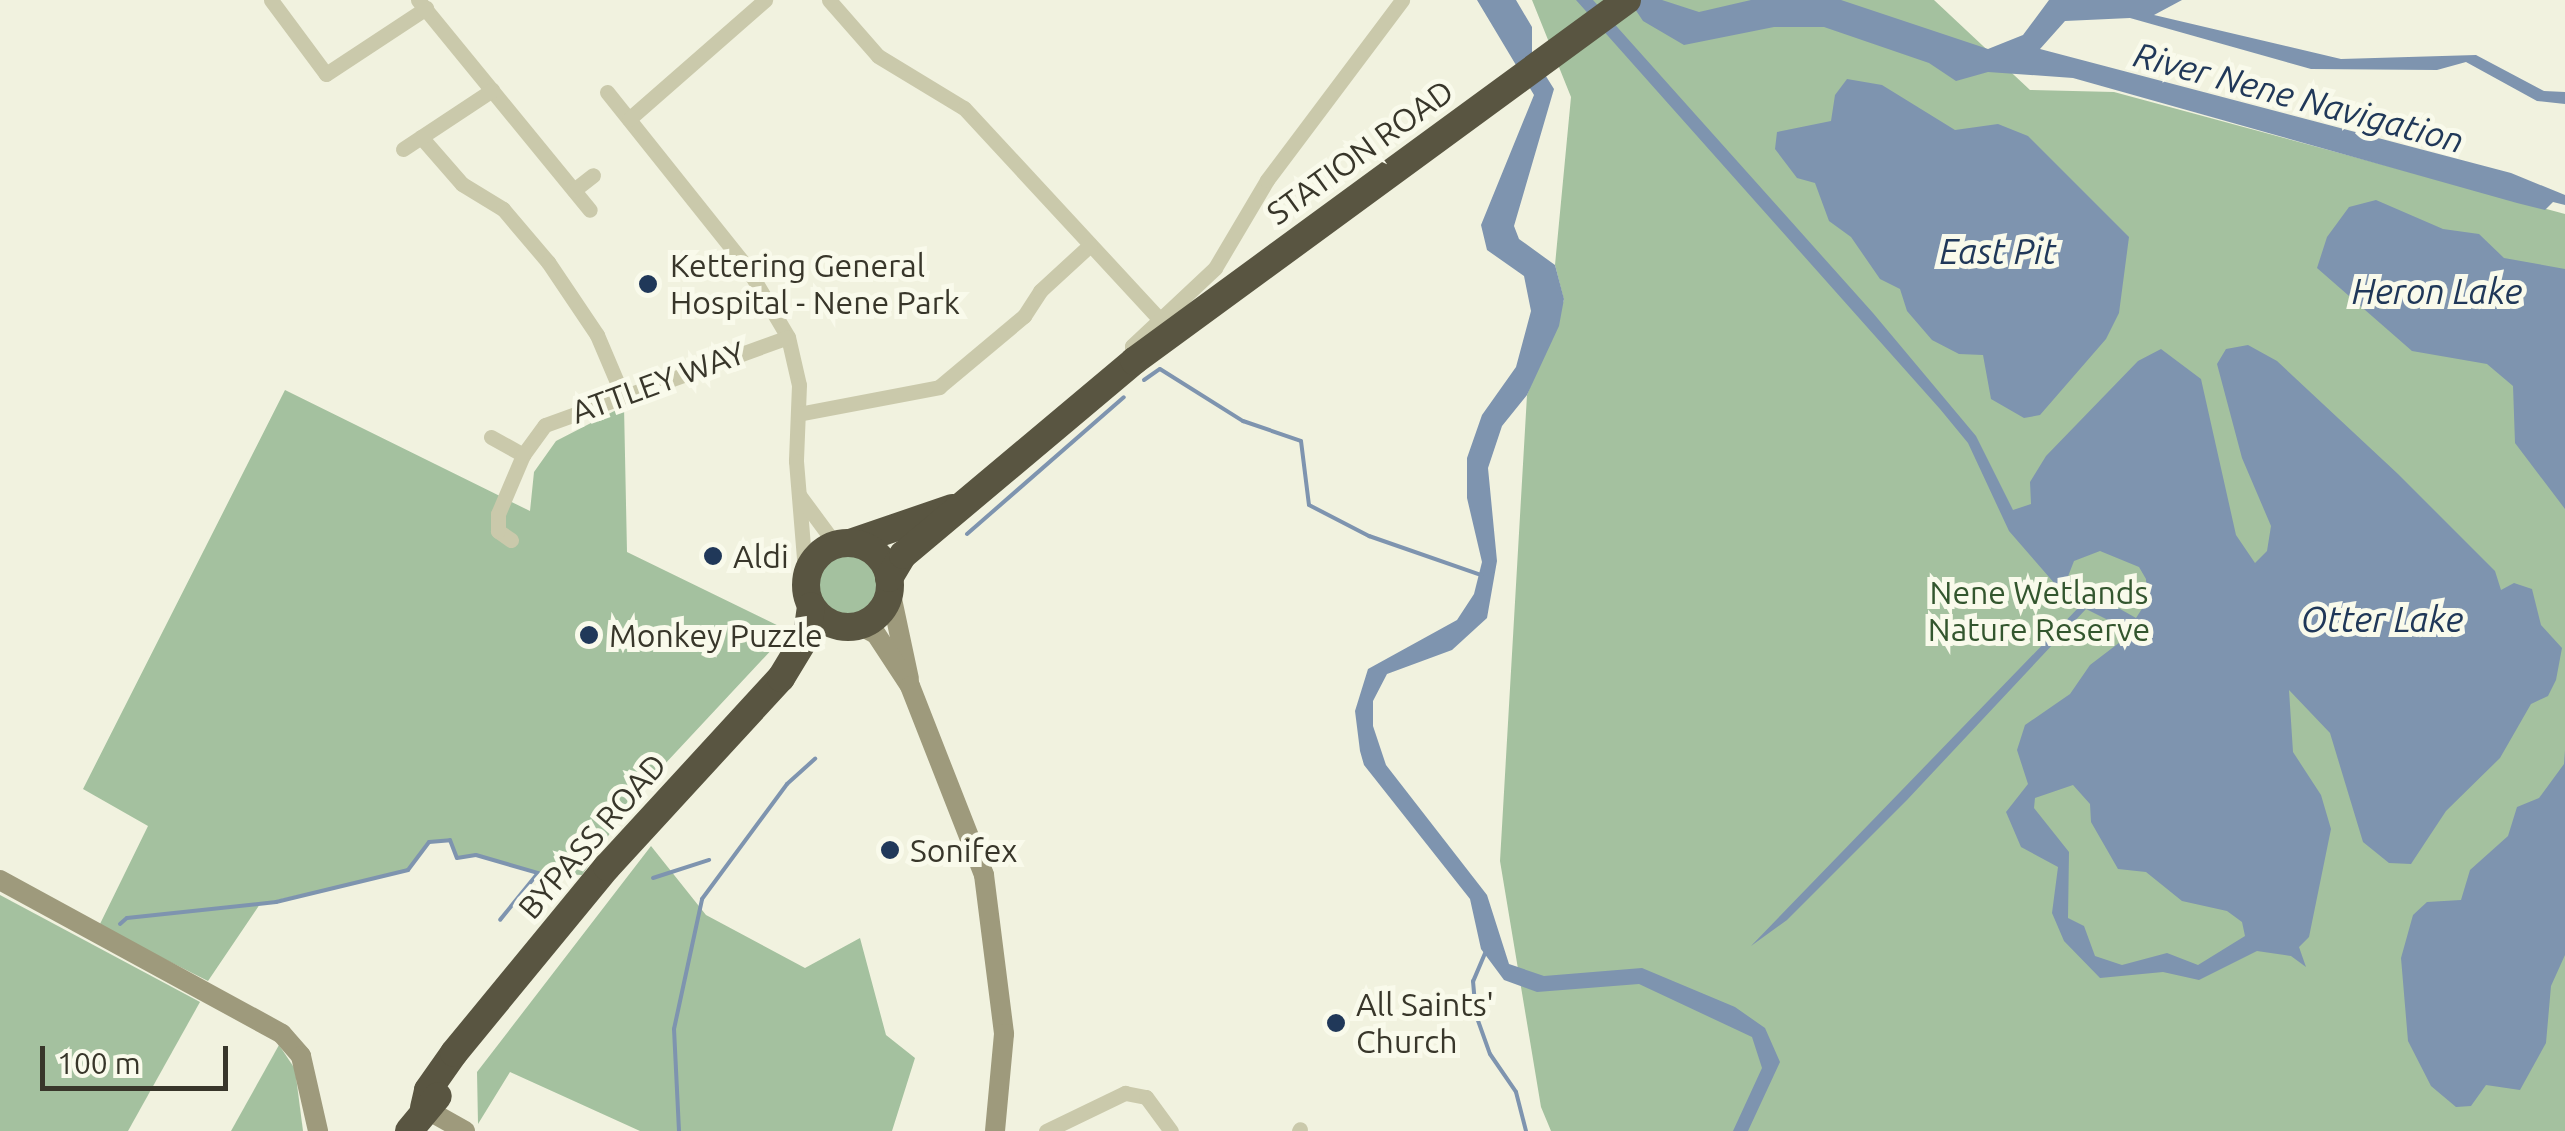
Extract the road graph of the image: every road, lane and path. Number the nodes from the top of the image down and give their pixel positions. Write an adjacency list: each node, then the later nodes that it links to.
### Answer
1 (271, 0): 6 (street)
2 (764, 0): 9 (street)
3 (828, 0): 15 (street)
4 (1402, 0): 16 (street, STATION ROAD)
5 (1627, 0): 18 (highway, STATION ROAD)
6 (422, 4): 7 (street)
7 (492, 90): 10 (street); 13 (street)
8 (608, 92): 9 (street)
9 (630, 119): 17 (street)
10 (421, 136): 11 (street); 19 (street)
11 (403, 149)
12 (593, 175): 13 (street)
13 (574, 190): 14 (street)
14 (590, 210)
15 (1090, 245): 16 (street); 20 (street)
16 (1161, 322): 18 (street, STATION ROAD)
17 (788, 337): 19 (street, ATTLEY WAY); 20 (street)
18 (1134, 361): 24 (highway, STATION ROAD)
19 (622, 394): 22 (street, ATTLEY WAY)
20 (798, 414): 23 (street)
21 (491, 437): 22 (street)
22 (524, 455): 25 (street, ATTLEY WAY)
23 (799, 495): 26 (street); 28 (street)
24 (958, 506): 26 (highway, STATION ROAD); 27 (highway, STATION ROAD)
25 (511, 540)
26 (843, 544): 27 (highway); 28 (highway)
27 (889, 582): 29 (highway); 31 (main road)
28 (809, 594): 29 (highway); 30 (highway, BYPASS ROAD)
29 (855, 626): 30 (highway, BYPASS ROAD); 31 (main road)
30 (781, 678): 33 (highway, BYPASS ROAD)
31 (910, 686): 36 (main road)
32 (0, 880): 34 (main road)
33 (417, 1120): 35 (main road)
34 (318, 1131)
35 (465, 1131)
36 (995, 1131)
37 (1046, 1131): 38 (street)
38 (1171, 1131)

